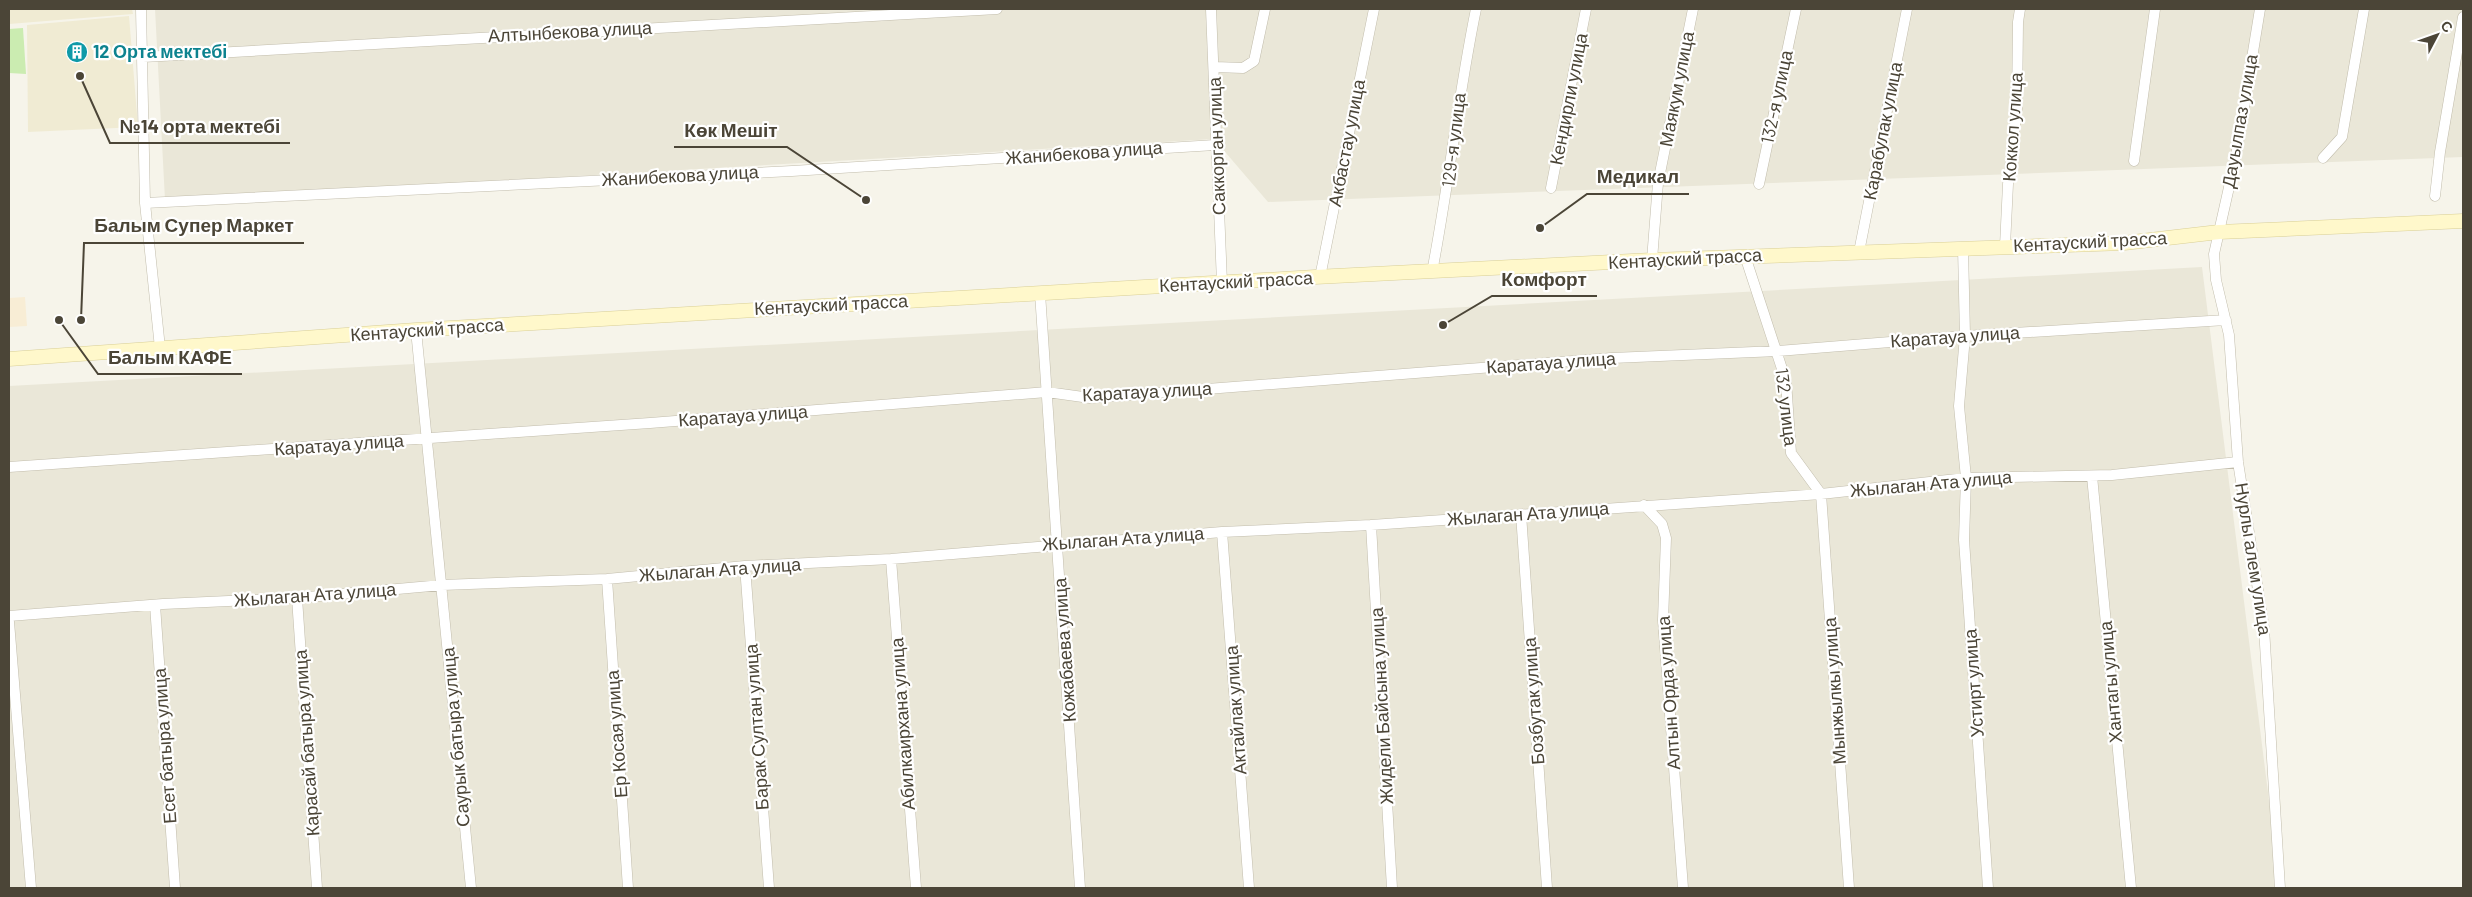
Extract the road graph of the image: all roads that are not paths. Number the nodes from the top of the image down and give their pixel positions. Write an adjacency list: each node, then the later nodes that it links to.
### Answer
1 (142, 9): 16 (street)
2 (997, 9): 16 (street, Алтынбекова улица)
3 (1211, 9): 17 (street, Саккорган улица)
4 (1265, 9): 17 (street)
5 (1374, 9): 33 (street, Акбастау улица)
6 (1476, 9): 32 (street, 129-я улица)
7 (1586, 9): 22 (street, Кендирли улица)
8 (1693, 9): 31 (street, Маякум улица)
9 (1796, 9): 21 (street, 132-я улица)
10 (1907, 9): 29 (street, Карабулак улица)
11 (2020, 9): 27 (street, Коккол улица)
12 (2155, 9): 20 (street)
13 (2260, 9): 26 (street, Дауылпаз улица)
14 (2364, 9): 19 (street)
15 (2463, 17): 23 (street)
16 (144, 57): 24 (street)
17 (1214, 68): 18 (street, Саккорган улица)
18 (1215, 145): 24 (street, Жанибекова улица); 34 (street, Саккорган улица)
19 (2323, 158)
20 (2134, 161)
21 (1759, 184)
22 (1551, 188)
23 (2436, 196)
24 (145, 203): 39 (street)
25 (2463, 221): 26 (main road, Кентауский трасса)
26 (2219, 232): 27 (main road, Кентауский трасса); 36 (street, Нурлы алем улица)
27 (2005, 246): 28 (main road, Кентауский трасса)
28 (1963, 248): 29 (main road, Кентауский трасса); 38 (street, Устирт улица)
29 (1859, 252): 30 (main road, Кентауский трасса)
30 (1745, 256): 31 (main road, Кентауский трасса); 40 (street, 132 улица)
31 (1652, 260): 32 (main road, Кентауский трасса)
32 (1432, 272): 33 (main road, Кентауский трасса)
33 (1320, 277): 34 (main road, Кентауский трасса)
34 (1222, 283): 35 (main road, Кентауский трасса)
35 (1040, 293): 37 (main road, Кентауский трасса); 42 (street, Кожабаева улица)
36 (2226, 320): 38 (street, Каратауа улица); 44 (street, Нурлы алем улица)
37 (416, 330): 39 (main road, Кентауский трасса); 43 (street, Саурык батыра улица)
38 (1965, 336): 40 (street, Каратауа улица); 47 (street, Устирт улица)
39 (160, 348): 41 (main road, Кентауский трасса)
40 (1778, 351): 42 (street, Каратауа улица); 48 (street, 132 улица)
41 (9, 359)
42 (1047, 392): 43 (street, Каратауа улица); 53 (street, Кожабаева улица)
43 (426, 439): 45 (street, Каратауа улица); 57 (street, Саурык батыра улица)
44 (2238, 462): 46 (street, Жылаган Ата улица); 77 (street, Нурлы алем улица)
45 (9, 467)
46 (2092, 476): 47 (street, Жылаган Ата улица); 76 (street, Хантагы улица)
47 (1966, 478): 48 (street, Жылаган Ата улица); 75 (street, Устирт улица)
48 (1822, 494): 49 (street, Жылаган Ата улица); 74 (street, Мынжылкы улица)
49 (1644, 505): 50 (street, Жылаган Ата улица); 73 (street, Алтын Орда улица)
50 (1521, 514): 51 (street, Жылаган Ата улица); 72 (street, Бозбутак улица)
51 (1371, 525): 52 (street, Жылаган Ата улица); 71 (street, Жидели Байсына улица)
52 (1222, 532): 53 (street, Жылаган Ата улица); 70 (street, Актайлак улица)
53 (1058, 544): 54 (street, Жылаган Ата улица); 69 (street, Кожабаева улица)
54 (891, 559): 55 (street, Жылаган Ата улица); 68 (street, Абилкаирхана улица)
55 (745, 566): 56 (street, Жылаган Ата улица); 67 (street, Барак Султан улица)
56 (607, 579): 57 (street, Жылаган Ата улица); 66 (street, Ер Косая улица)
57 (442, 585): 58 (street, Жылаган Ата улица); 65 (street, Саурык батыра улица)
58 (298, 598): 59 (street, Жылаган Ата улица); 64 (street, Карасай батыра улица)
59 (155, 605): 60 (street, Жылаган Ата улица); 63 (street, Есет батыра улица)
60 (9, 616)
61 (9, 622): 62 (street)
62 (31, 888)
63 (175, 888)
64 (317, 888)
65 (471, 888)
66 (628, 888)
67 (768, 888)
68 (916, 888)
69 (1080, 888)
70 (1249, 888)
71 (1392, 888)
72 (1547, 888)
73 (1683, 888)
74 (1848, 888)
75 (1988, 888)
76 (2131, 888)
77 (2280, 888)

